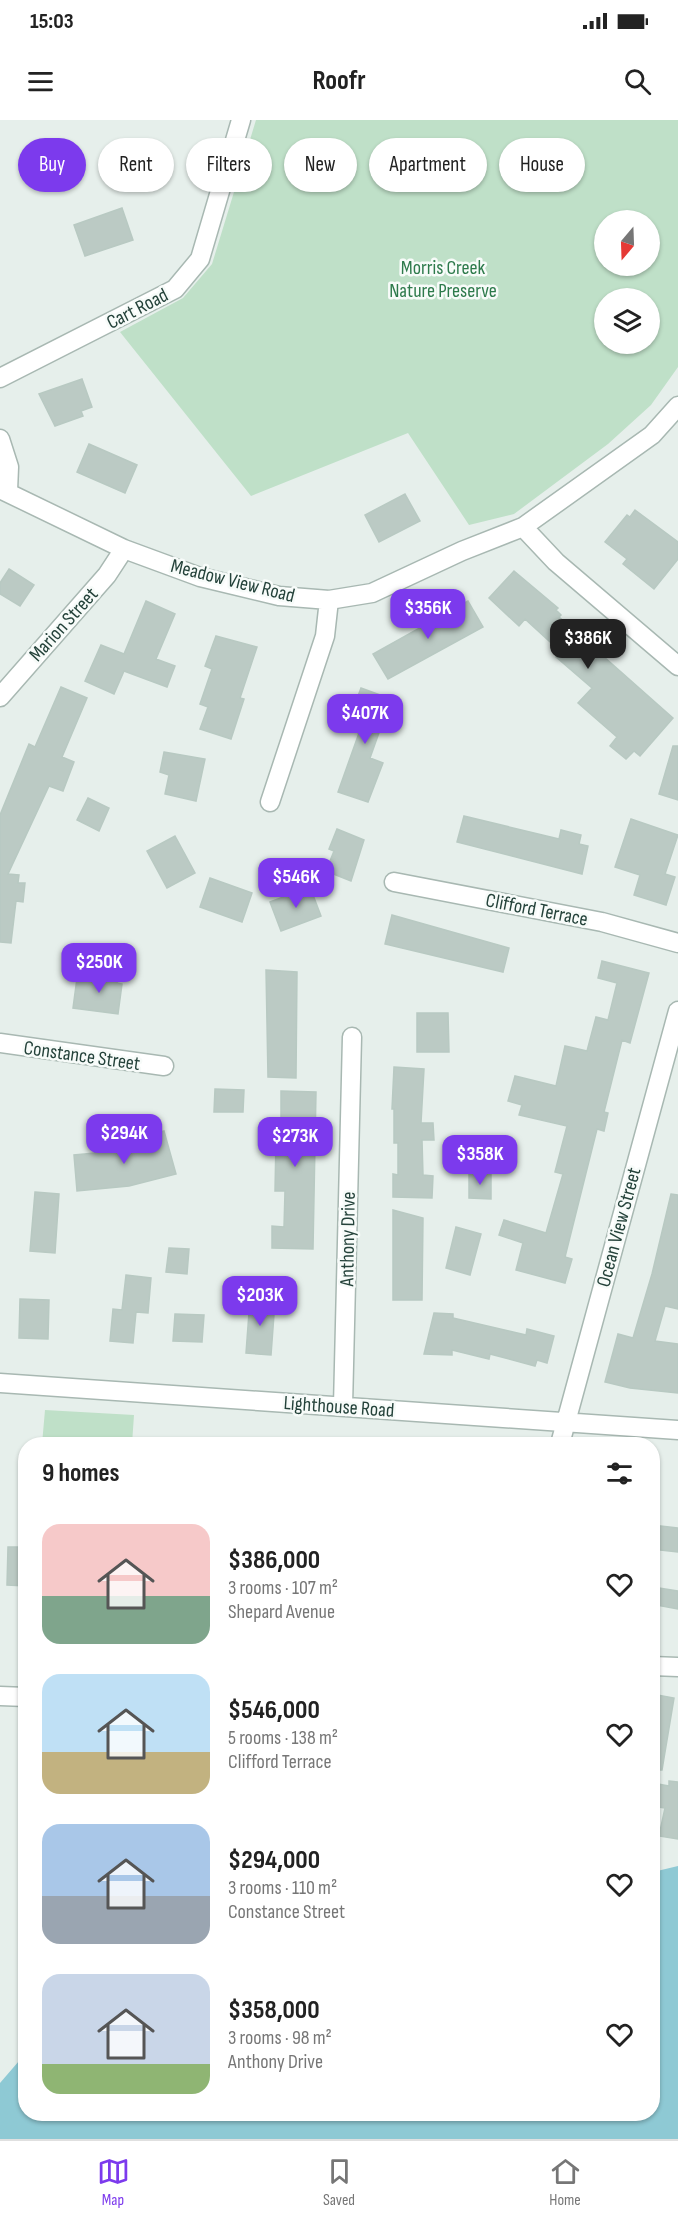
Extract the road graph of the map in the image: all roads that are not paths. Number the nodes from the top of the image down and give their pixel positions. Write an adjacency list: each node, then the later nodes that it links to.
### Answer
1 (241, 120): 2 (street, Cart Road)
2 (0, 378)
3 (678, 406): 6 (street, Meadow View Road)
4 (0, 439): 5 (street)
5 (4, 490): 7 (street, Meadow View Road)
6 (524, 527): 8 (street, Meadow View Road); 9 (street)
7 (124, 549): 8 (street, Meadow View Road); 10 (street, Marion Street)
8 (329, 600): 11 (street)
9 (678, 666)
10 (0, 697)
11 (270, 802)
12 (394, 882): 13 (street, Clifford Terrace)
13 (678, 943)
14 (678, 1011): 20 (street, Ocean View Street)
15 (352, 1037): 19 (street, Anthony Drive)
16 (0, 1043): 17 (street, Constance Street)
17 (165, 1066)
18 (0, 1383): 19 (street, Lighthouse Road)
19 (343, 1406): 20 (street, Lighthouse Road)
20 (564, 1422): 21 (street, Lighthouse Road); 22 (street, Ocean View Street)
21 (678, 1430)
22 (561, 1437)
23 (660, 1666): 24 (street)
24 (678, 1667)
25 (0, 1696): 26 (street)
26 (18, 1697)

